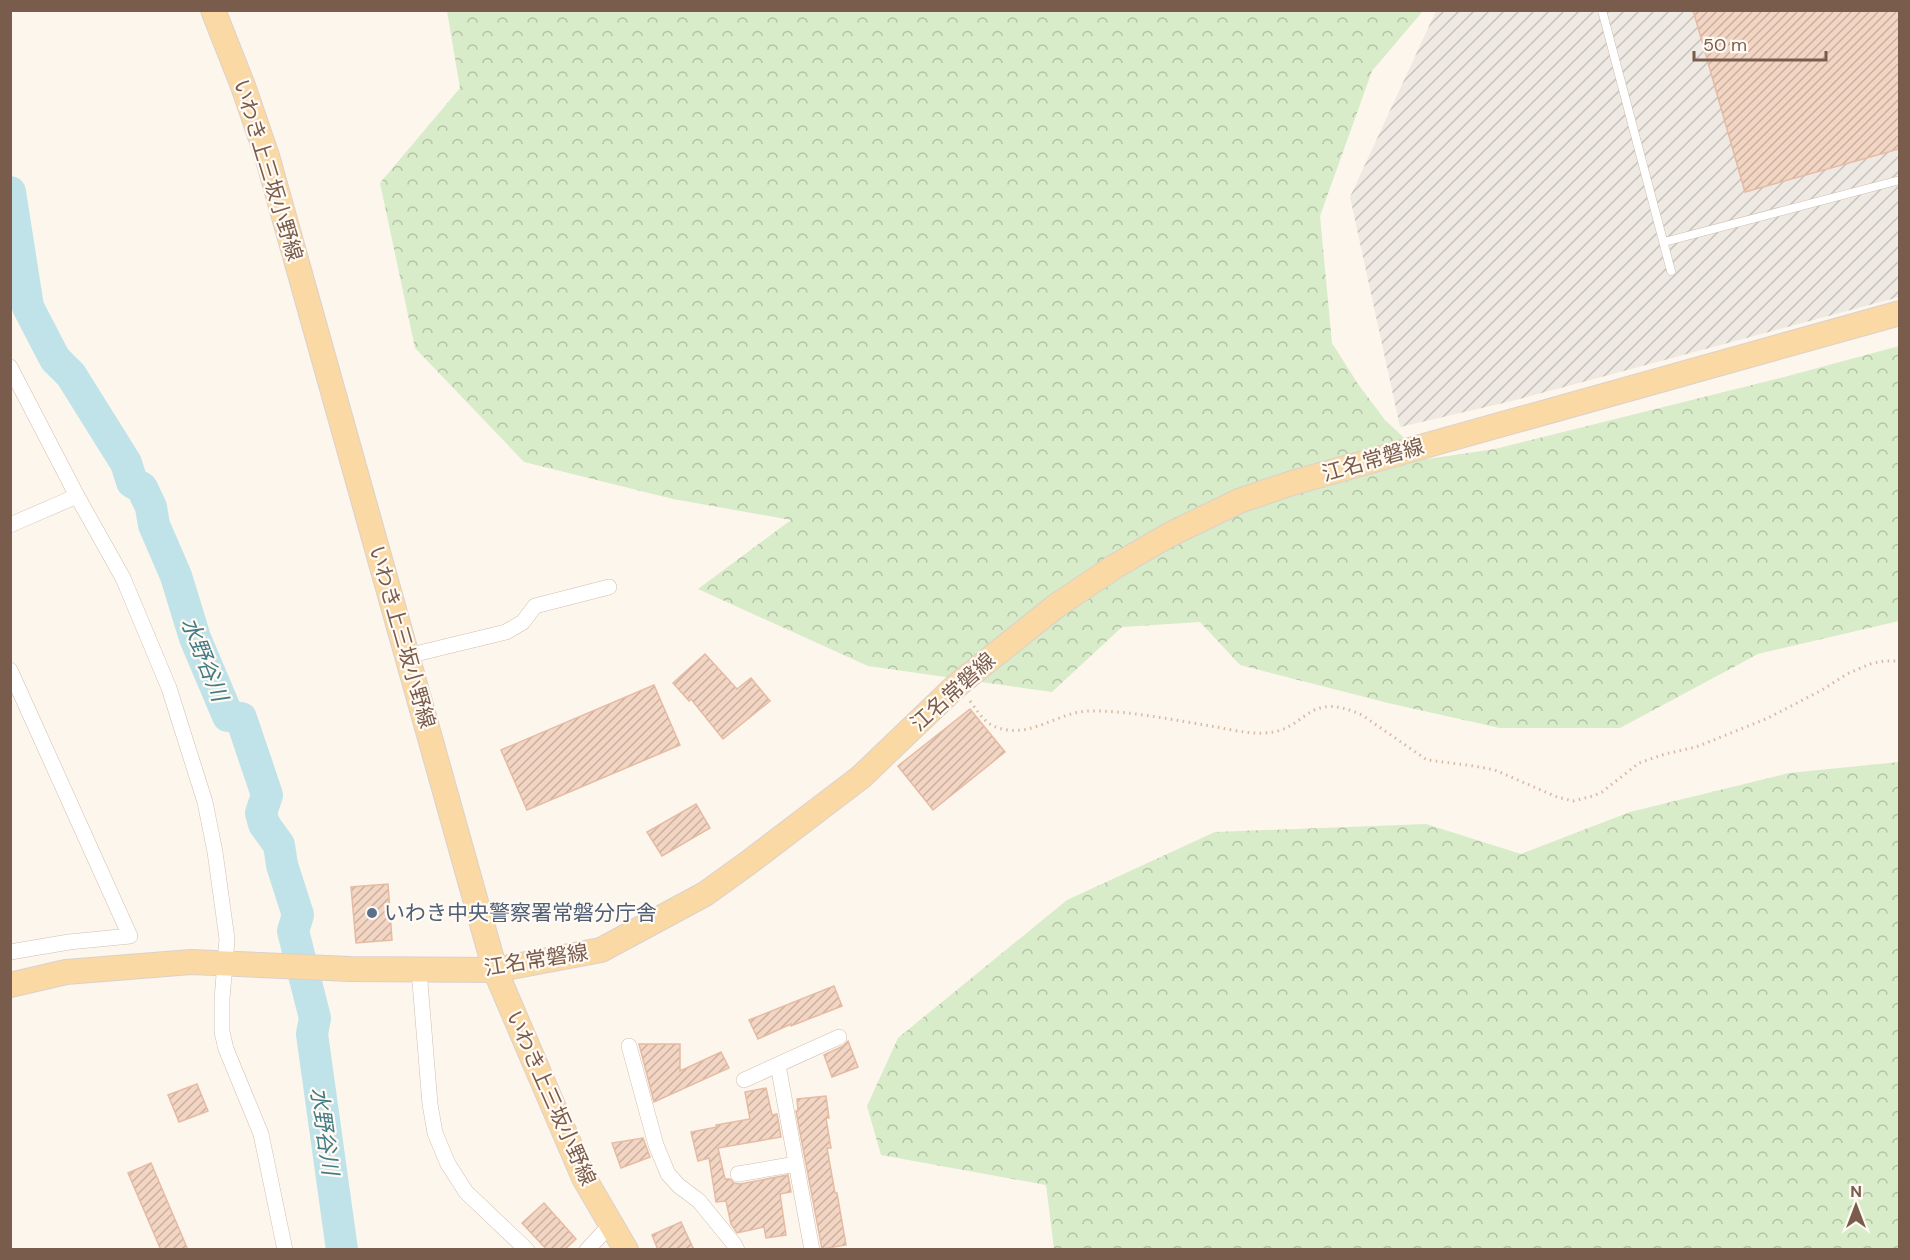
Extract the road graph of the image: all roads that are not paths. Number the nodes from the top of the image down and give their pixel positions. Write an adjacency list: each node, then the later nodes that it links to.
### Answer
1 (213, 10): 12 (main road, いわき上三坂小野線)
2 (1602, 10): 4 (lane)
3 (1899, 180): 4 (lane)
4 (1664, 242): 5 (lane)
5 (1671, 271)
6 (1899, 313): 17 (main road, 江名常磐線)
7 (10, 367): 8 (street)
8 (16, 391): 9 (street)
9 (77, 496): 10 (street); 15 (street)
10 (10, 525)
11 (609, 587): 12 (street)
12 (407, 656): 17 (main road, いわき上三坂小野線)
13 (10, 670): 14 (street)
14 (10, 952)
15 (225, 964): 16 (main road, 江名常磐線); 18 (main road, 江名常磐線); 26 (street)
16 (419, 970): 17 (main road, 江名常磐線); 27 (street)
17 (495, 970): 25 (main road, いわき上三坂小野線)
18 (10, 985)
19 (839, 1037): 21 (street)
20 (629, 1046): 30 (street)
21 (778, 1065): 22 (street); 23 (street)
22 (744, 1080)
23 (796, 1164): 24 (street); 31 (street)
24 (738, 1174)
25 (611, 1224): 28 (street); 29 (main road, いわき上三坂小野線)
26 (285, 1250)
27 (527, 1250)
28 (586, 1250)
29 (626, 1250)
30 (737, 1250)
31 (812, 1250)

